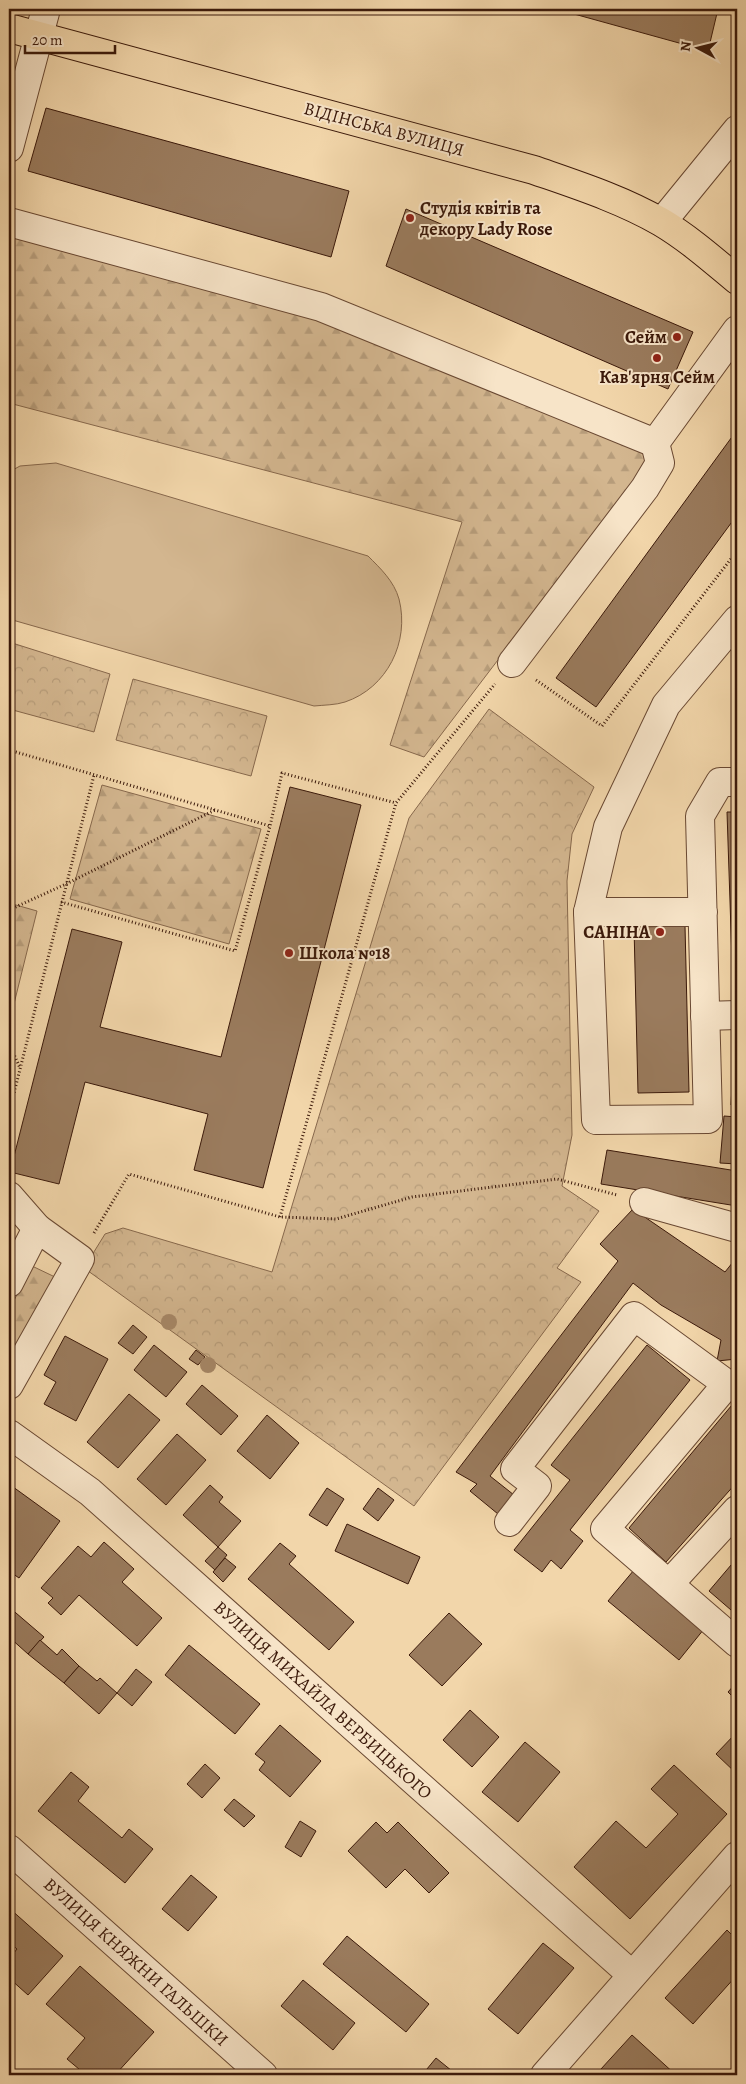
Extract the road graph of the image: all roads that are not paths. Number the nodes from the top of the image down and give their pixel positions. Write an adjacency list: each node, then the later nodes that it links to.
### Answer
1 (46, 9): 3 (street)
2 (9, 28): 3 (main road, ВІДІНСЬКА ВУЛИЦЯ)
3 (38, 36): 5 (street); 7 (main road, ВІДІНСЬКА ВУЛИЦЯ)
4 (737, 130): 7 (street)
5 (9, 148)
6 (9, 222): 10 (street)
7 (662, 222): 8 (main road, ВІДІНСЬКА ВУЛИЦЯ)
8 (737, 280)
9 (737, 330): 10 (street)
10 (655, 442): 12 (street)
11 (737, 620): 14 (street)
12 (512, 664)
13 (737, 782): 15 (street)
14 (588, 912): 15 (street); 17 (street)
15 (703, 912): 17 (street)
16 (737, 1015): 17 (street)
17 (705, 1016)
18 (9, 1196): 20 (street)
19 (644, 1202): 21 (street)
20 (37, 1228): 22 (street); 24 (street)
21 (737, 1228)
22 (9, 1284)
23 (732, 1378): 27 (street); 28 (street)
24 (9, 1385)
25 (9, 1434): 32 (street, ВУЛИЦЯ МИХАЙЛА ВЕРБИЦЬКОГО)
26 (737, 1510): 28 (street)
27 (509, 1522)
28 (669, 1584): 29 (street)
29 (737, 1643)
30 (9, 1849): 33 (street, ВУЛИЦЯ КНЯЖНИ ГАЛЬШКИ)
31 (737, 1856): 32 (street)
32 (632, 1974): 34 (street)
33 (263, 2075)
34 (545, 2075)

